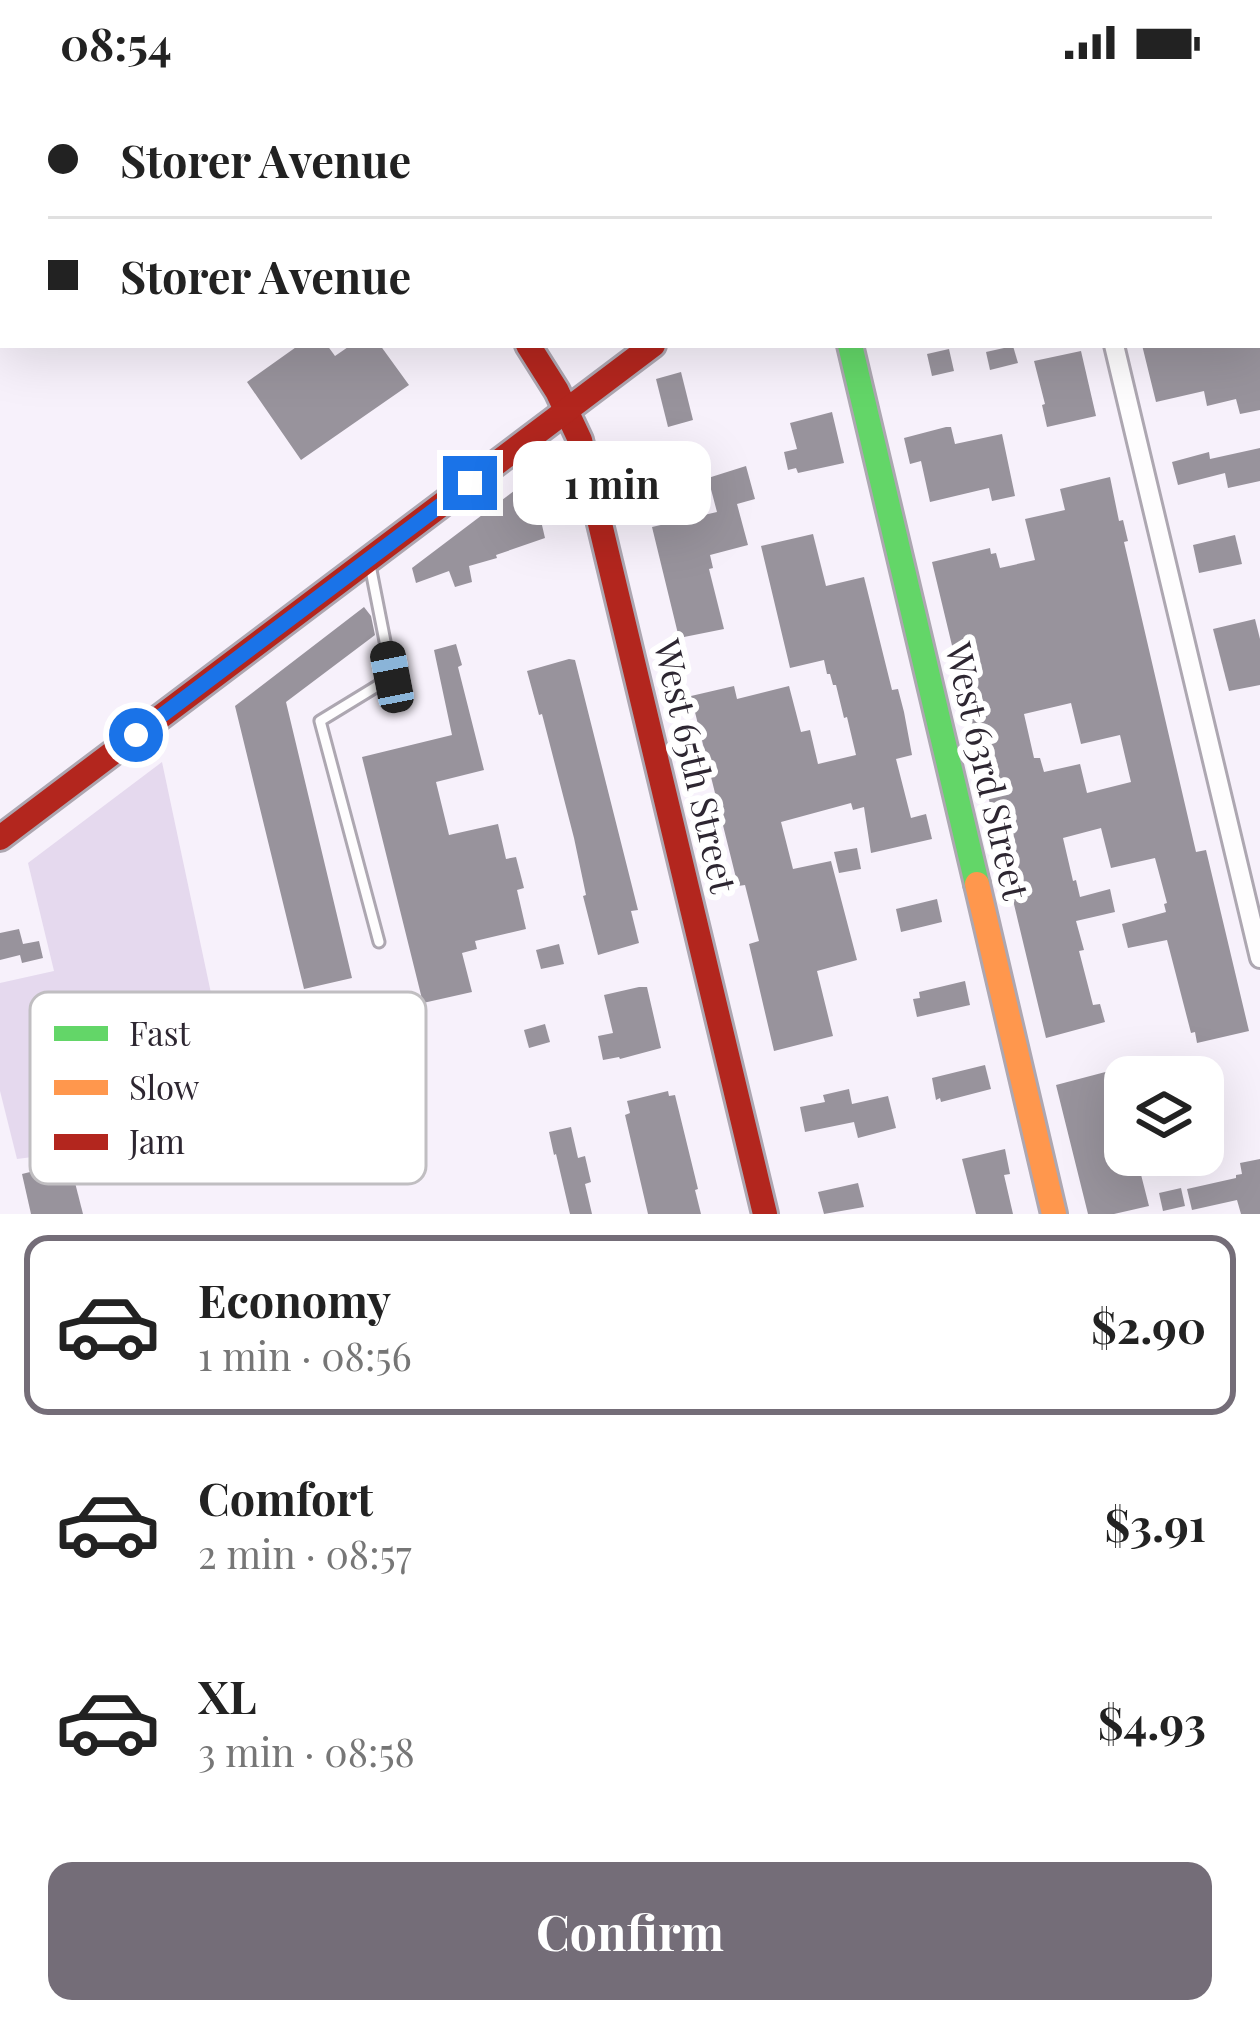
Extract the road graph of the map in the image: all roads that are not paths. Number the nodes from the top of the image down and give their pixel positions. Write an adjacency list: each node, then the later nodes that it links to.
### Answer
1 (530, 348): 5 (street, West 65th Street)
2 (645, 348): 5 (street)
3 (851, 348): 11 (street, West 63rd Street)
4 (1115, 348): 9 (street)
5 (568, 410): 6 (street); 10 (street, West 65th Street)
6 (369, 559): 7 (street); 8 (lane)
7 (0, 838)
8 (379, 942)
9 (1260, 958)
10 (765, 1214)
11 (1054, 1214)

